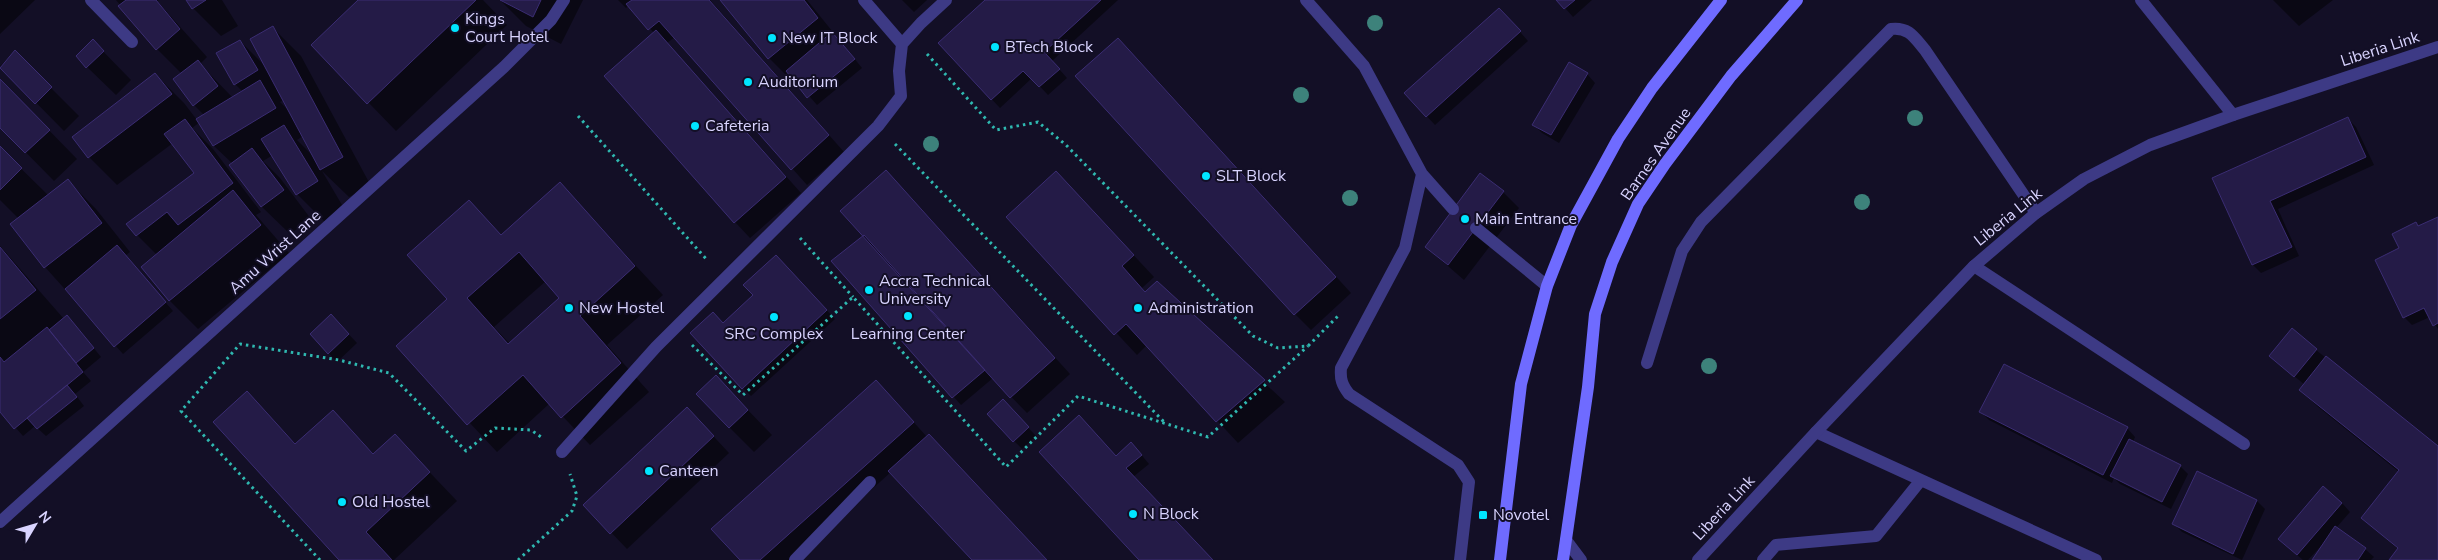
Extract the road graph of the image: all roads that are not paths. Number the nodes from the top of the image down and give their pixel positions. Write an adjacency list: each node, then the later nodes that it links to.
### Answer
1 (91, 0): 10 (street)
2 (564, 0): 25 (street, Amu Wrist Lane)
3 (864, 0): 9 (street)
4 (946, 0): 9 (street)
5 (1306, 0): 13 (street)
6 (1722, 0): 18 (main road)
7 (1798, 0): 26 (main road, Barnes Avenue)
8 (2141, 0): 12 (street)
9 (906, 40): 22 (street)
10 (132, 42)
11 (2438, 47): 12 (street, Liberia Link)
12 (2233, 115): 15 (street, Liberia Link)
13 (1422, 174): 14 (street); 28 (street)
14 (1453, 210)
15 (2036, 213): 17 (street, Liberia Link); 19 (street)
16 (1476, 228): 18 (street)
17 (1974, 266): 20 (street, Liberia Link); 21 (street)
18 (1547, 286): 29 (main road)
19 (1647, 364)
20 (1816, 432): 23 (street); 32 (street, Liberia Link)
21 (2244, 444)
22 (562, 452)
23 (1921, 480): 33 (street); 34 (street)
24 (870, 482): 27 (street)
25 (2, 515)
26 (1566, 540): 30 (main road, Barnes Avenue); 31 (street)
27 (795, 560)
28 (1460, 560)
29 (1500, 560)
30 (1563, 560)
31 (1581, 560)
32 (1698, 560)
33 (1763, 560)
34 (2096, 560)

